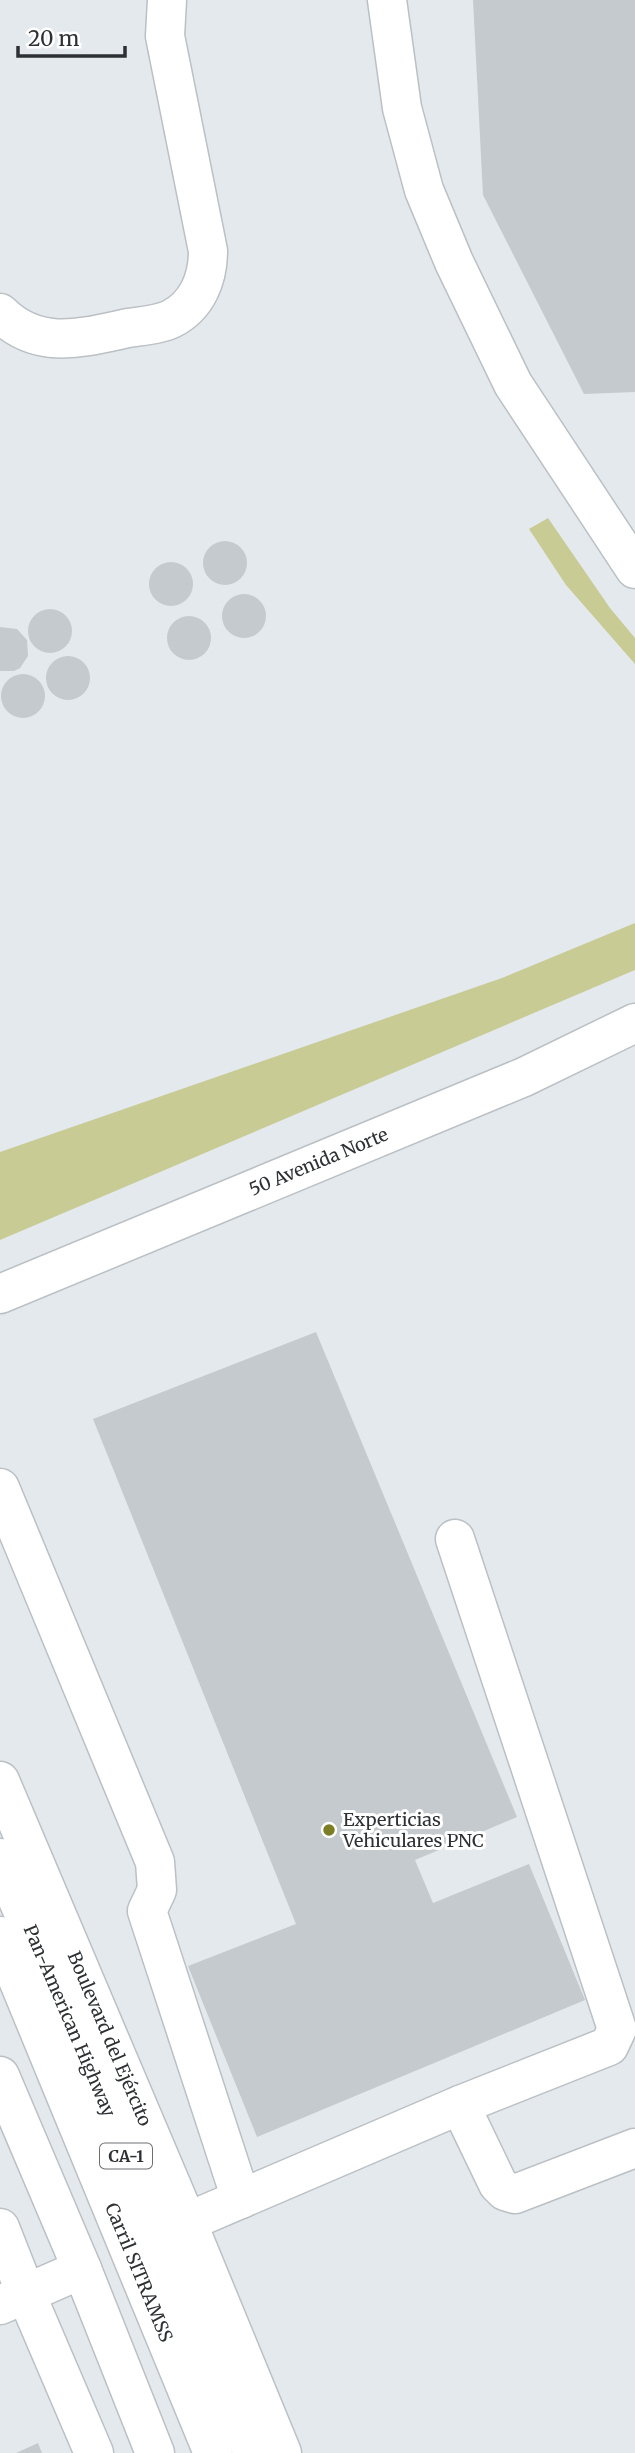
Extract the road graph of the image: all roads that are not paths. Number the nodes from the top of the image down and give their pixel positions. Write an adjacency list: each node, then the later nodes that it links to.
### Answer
1 (167, 0): 3 (main road)
2 (387, 0): 4 (main road)
3 (0, 313)
4 (635, 569)
5 (635, 1023): 6 (main road, 50 Avenida Norte)
6 (0, 1294)
7 (0, 1488): 15 (main road)
8 (455, 1539): 13 (main road)
9 (0, 1782): 16 (main road, Boulevard del Ejército)
10 (0, 1858): 23 (main road, Pan-American Highway / CA-1)
11 (0, 1936): 22 (main road, Carril SITRAMSS)
12 (0, 2076): 18 (main road)
13 (460, 2105): 14 (main road); 15 (main road)
14 (635, 2148)
15 (241, 2199): 16 (main road)
16 (187, 2222): 24 (main road, Boulevard del Ejército)
17 (0, 2228): 19 (main road)
18 (82, 2269): 19 (main road); 21 (main road)
19 (13, 2300): 20 (main road)
20 (94, 2453)
21 (155, 2453)
22 (213, 2453)
23 (253, 2453)
24 (282, 2453)

